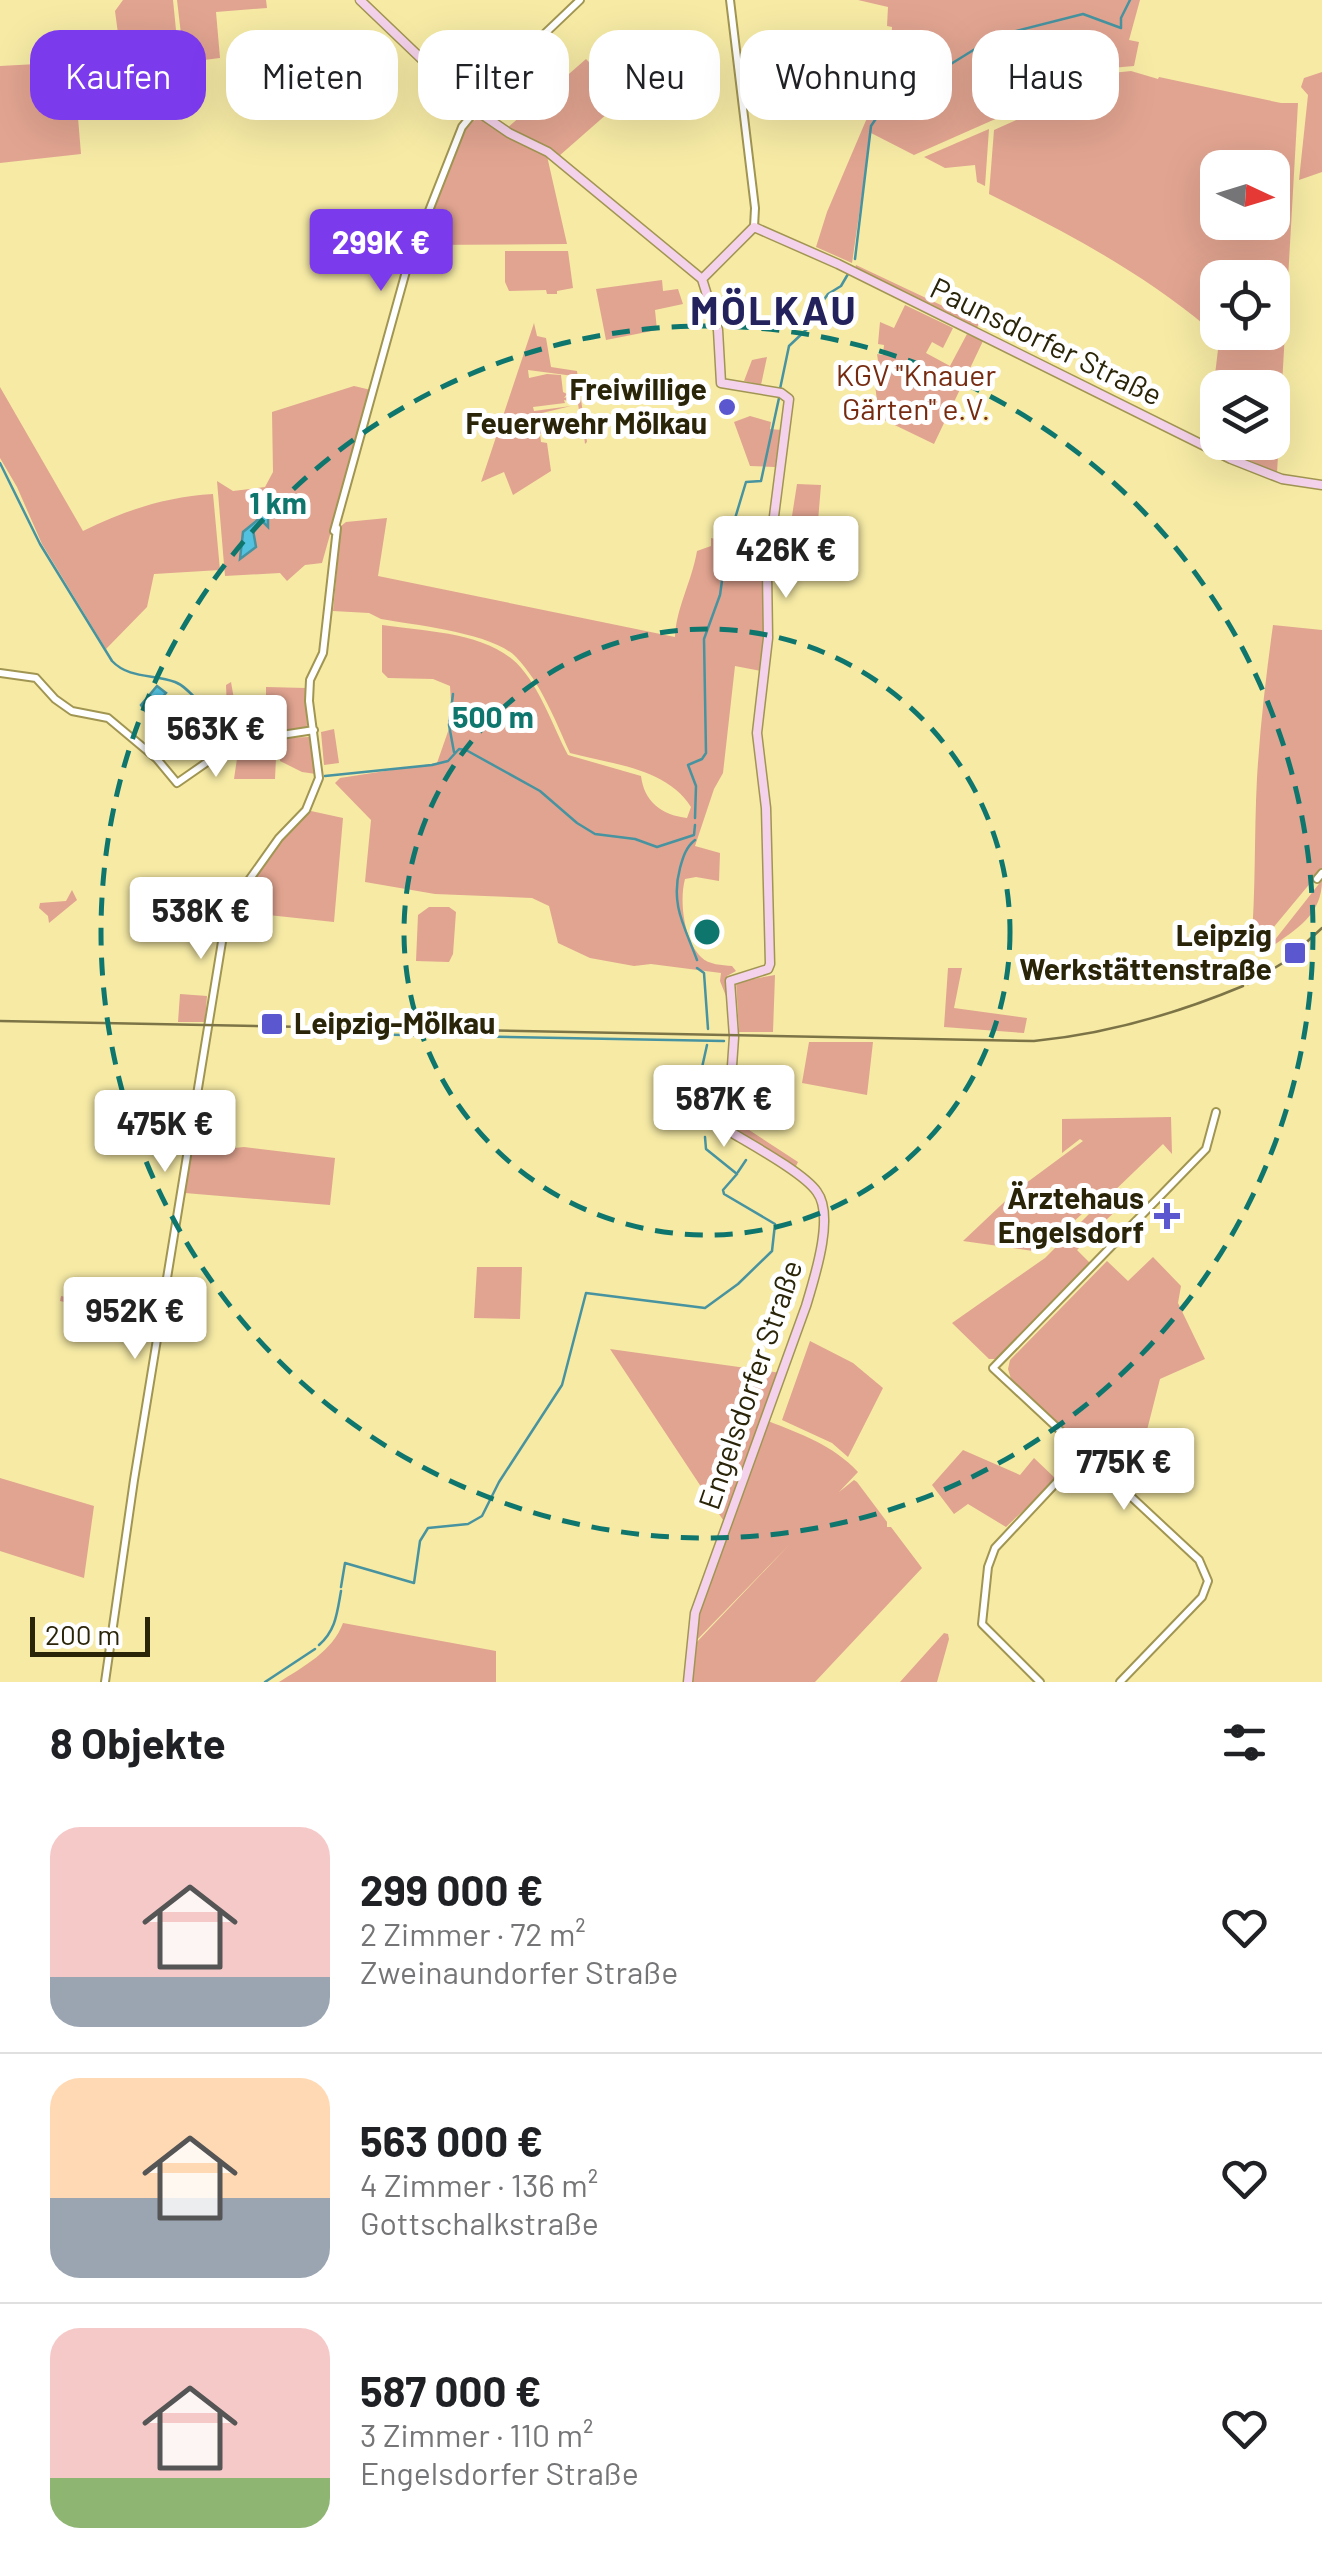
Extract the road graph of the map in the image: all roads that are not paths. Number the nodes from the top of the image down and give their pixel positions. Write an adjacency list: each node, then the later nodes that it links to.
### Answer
1 (360, 0): 5 (main road)
2 (580, 0): 4 (street)
3 (730, 0): 8 (street)
4 (547, 30)
5 (418, 55)
6 (467, 120): 12 (street)
7 (490, 120): 9 (main road)
8 (754, 228): 9 (main road); 10 (main road, Paunsdorfer Straße)
9 (702, 278): 16 (main road, Engelsdorfer Straße)
10 (1322, 484)
11 (0, 674): 12 (street)
12 (314, 730): 15 (street)
13 (1216, 1112): 14 (street)
14 (1084, 1453): 17 (street); 18 (street)
15 (106, 1682)
16 (688, 1682)
17 (1040, 1682)
18 (1120, 1682)

